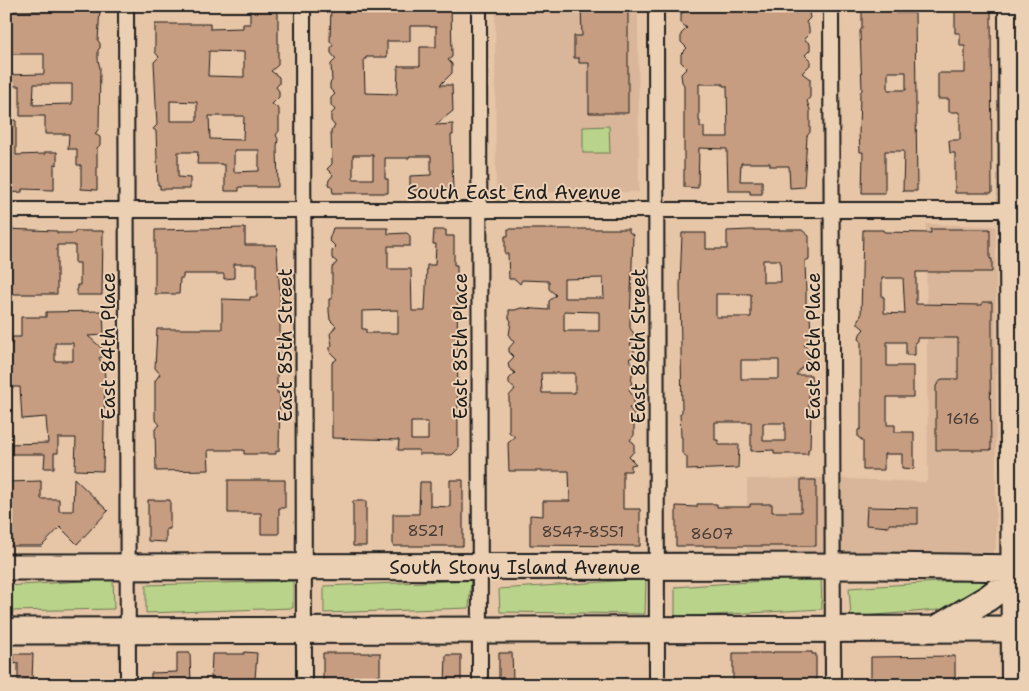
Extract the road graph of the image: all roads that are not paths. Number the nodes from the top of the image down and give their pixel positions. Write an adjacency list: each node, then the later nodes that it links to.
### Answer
1 (126, 6): 13 (street, East 84th Place)
2 (303, 6): 8 (street, East 85th Street)
3 (479, 6): 9 (street, East 85th Place)
4 (656, 6): 10 (street, East 86th Street)
5 (831, 6): 11 (street, East 86th Place)
6 (1010, 6): 12 (main road)
7 (6, 210): 13 (street, South East End Avenue)
8 (304, 210): 9 (street, South East End Avenue); 13 (street, South East End Avenue); 17 (street, East 85th Street)
9 (479, 210): 10 (street, South East End Avenue); 18 (street, East 85th Place)
10 (656, 210): 11 (street, South East End Avenue); 15 (street, East 86th Street)
11 (831, 210): 12 (street, South East End Avenue); 19 (street, East 86th Place)
12 (1016, 210): 20 (main road)
13 (127, 211): 14 (street, East 84th Place)
14 (128, 566): 16 (highway, South Stony Island Avenue); 17 (highway, South Stony Island Avenue); 26 (street, East 84th Place)
15 (657, 566): 18 (highway, South Stony Island Avenue); 19 (highway, South Stony Island Avenue); 28 (street, East 86th Street)
16 (6, 567)
17 (304, 567): 18 (highway, South Stony Island Avenue); 23 (street, East 85th Street)
18 (480, 567): 27 (street, East 85th Place)
19 (832, 567): 20 (highway, South Stony Island Avenue); 24 (street, East 86th Place)
20 (1017, 568): 21 (main road); 22 (highway)
21 (1019, 623): 22 (highway); 34 (main road)
22 (936, 629): 24 (highway)
23 (304, 630): 26 (highway); 27 (highway); 30 (street, East 85th Street)
24 (833, 630): 28 (highway); 33 (street, East 86th Place)
25 (6, 631): 26 (highway)
26 (128, 631): 29 (street, East 84th Place)
27 (480, 631): 28 (highway); 31 (street, East 85th Place)
28 (657, 631): 32 (street, East 86th Street)
29 (128, 685)
30 (304, 685)
31 (480, 685)
32 (657, 685)
33 (833, 685)
34 (1012, 685)

